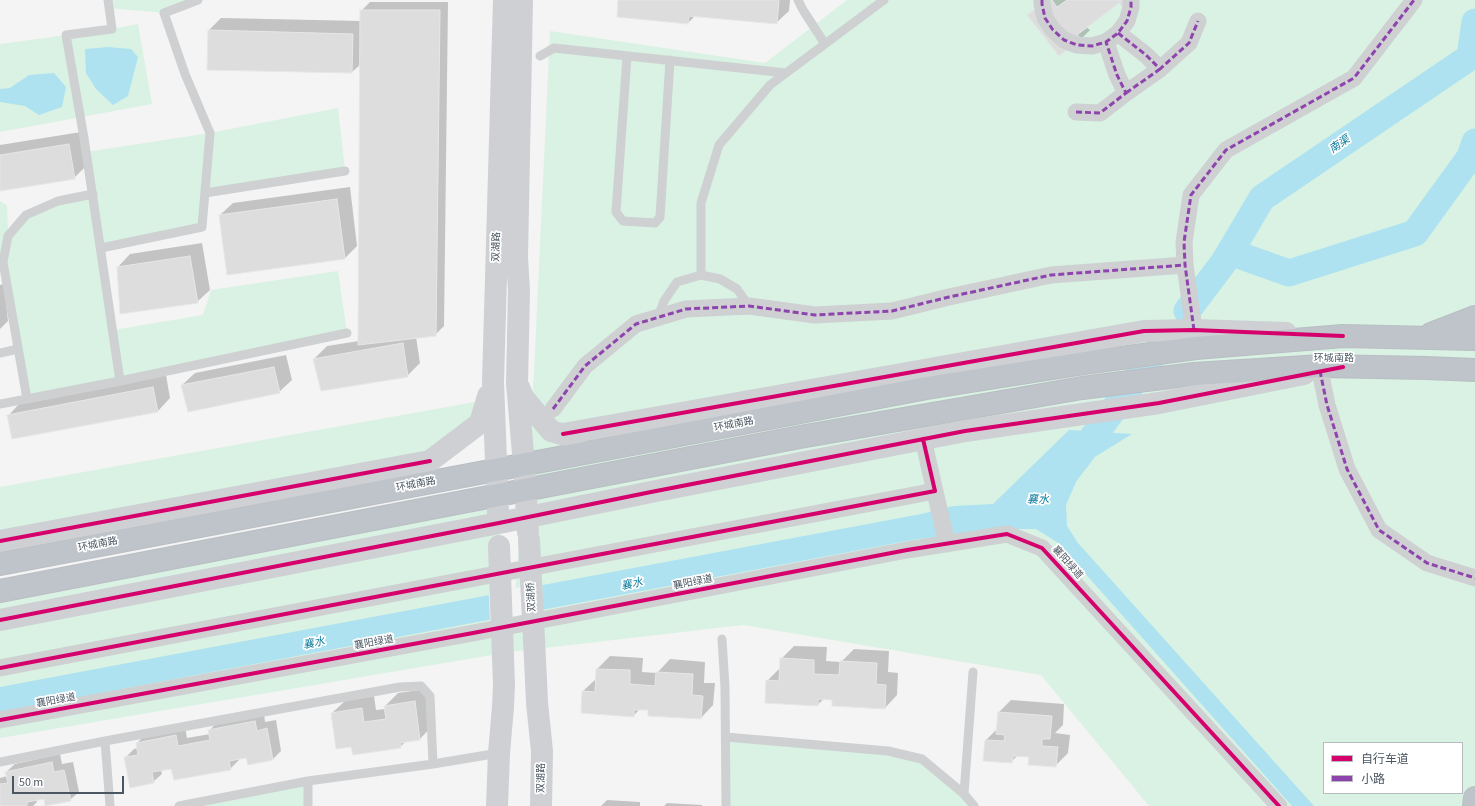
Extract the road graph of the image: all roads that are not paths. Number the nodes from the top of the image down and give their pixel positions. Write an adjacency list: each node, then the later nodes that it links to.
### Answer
1 (108, 0): 22 (lane)
2 (198, 0): 21 (lane)
3 (504, 0): 42 (street, 双湖路)
4 (522, 0): 43 (street, 双湖路)
5 (798, 0): 12 (lane)
6 (884, 0): 12 (lane)
7 (1042, 0): 11 (street)
8 (1131, 0): 11 (street)
9 (1414, 0): 25 (street)
10 (1198, 21): 16 (street)
11 (1112, 37): 16 (street); 18 (street)
12 (825, 44): 17 (lane)
13 (540, 56): 14 (lane)
14 (627, 56): 15 (lane); 15 (lane)
15 (670, 60): 17 (lane)
16 (1160, 69): 18 (street)
17 (786, 73): 26 (lane)
18 (1126, 93): 19 (street)
19 (1076, 112)
20 (345, 171): 21 (lane)
21 (205, 193): 23 (lane)
22 (93, 194): 23 (lane); 24 (lane)
23 (100, 248): 41 (lane)
24 (1, 262): 34 (lane)
25 (1185, 264): 27 (street); 32 (street)
26 (701, 275): 27 (lane); 29 (lane)
27 (749, 306): 29 (street)
28 (1475, 316): 31 (highway)
29 (658, 317): 46 (street)
30 (348, 333): 41 (lane)
31 (1423, 337): 32 (highway, 环城南路); 33 (highway, 环城南路)
32 (1195, 339): 47 (street); 49 (highway, 环城南路)
33 (1475, 339)
34 (18, 350): 35 (lane); 44 (lane)
35 (0, 353)
36 (1344, 367): 37 (highway, 环城南路); 39 (street); 54 (highway, 环城南路)
37 (1427, 368): 38 (highway, 环城南路); 40 (highway)
38 (1475, 370)
39 (1320, 371): 48 (street); 62 (street)
40 (1475, 379)
41 (120, 381): 44 (lane)
42 (493, 382): 50 (street); 52 (street, 双湖路)
43 (517, 383): 47 (street); 51 (street, 双湖路)
44 (27, 399): 45 (lane)
45 (0, 404)
46 (552, 409)
47 (563, 434): 49 (street)
48 (923, 439): 55 (street); 57 (street)
49 (608, 449): 51 (highway, 环城南路)
50 (430, 461): 53 (street); 59 (street)
51 (524, 465): 52 (highway, 环城南路); 54 (street, 双湖路)
52 (496, 470): 53 (highway, 环城南路); 56 (street, 双湖路)
53 (393, 490): 61 (highway, 环城南路)
54 (526, 490): 56 (highway, 环城南路); 57 (street, 双湖桥)
55 (936, 494): 60 (street); 66 (street)
56 (497, 495): 58 (street); 63 (highway, 环城南路)
57 (528, 517): 58 (street); 71 (street, 双湖桥, bridge)
58 (498, 523): 64 (street); 72 (street, bridge)
59 (0, 541)
60 (947, 543): 68 (street, 襄阳绿道); 85 (street, 襄阳绿道)
61 (0, 564)
62 (1475, 578)
63 (0, 590)
64 (0, 620)
65 (722, 639): 69 (lane)
66 (0, 668)
67 (973, 672): 76 (lane)
68 (0, 720)
69 (726, 737): 76 (lane); 83 (lane)
70 (104, 741): 73 (lane); 74 (lane); 78 (lane)
71 (542, 751): 82 (street, 双湖路)
72 (499, 753): 74 (lane); 81 (street)
73 (0, 762)
74 (433, 764): 75 (lane)
75 (308, 781): 79 (lane); 80 (lane)
76 (964, 794): 84 (lane)
77 (1475, 798): 86 (highway)
78 (110, 806)
79 (179, 806)
80 (308, 806)
81 (497, 806)
82 (541, 806)
83 (726, 806)
84 (974, 806)
85 (1279, 806)
86 (1474, 806)

